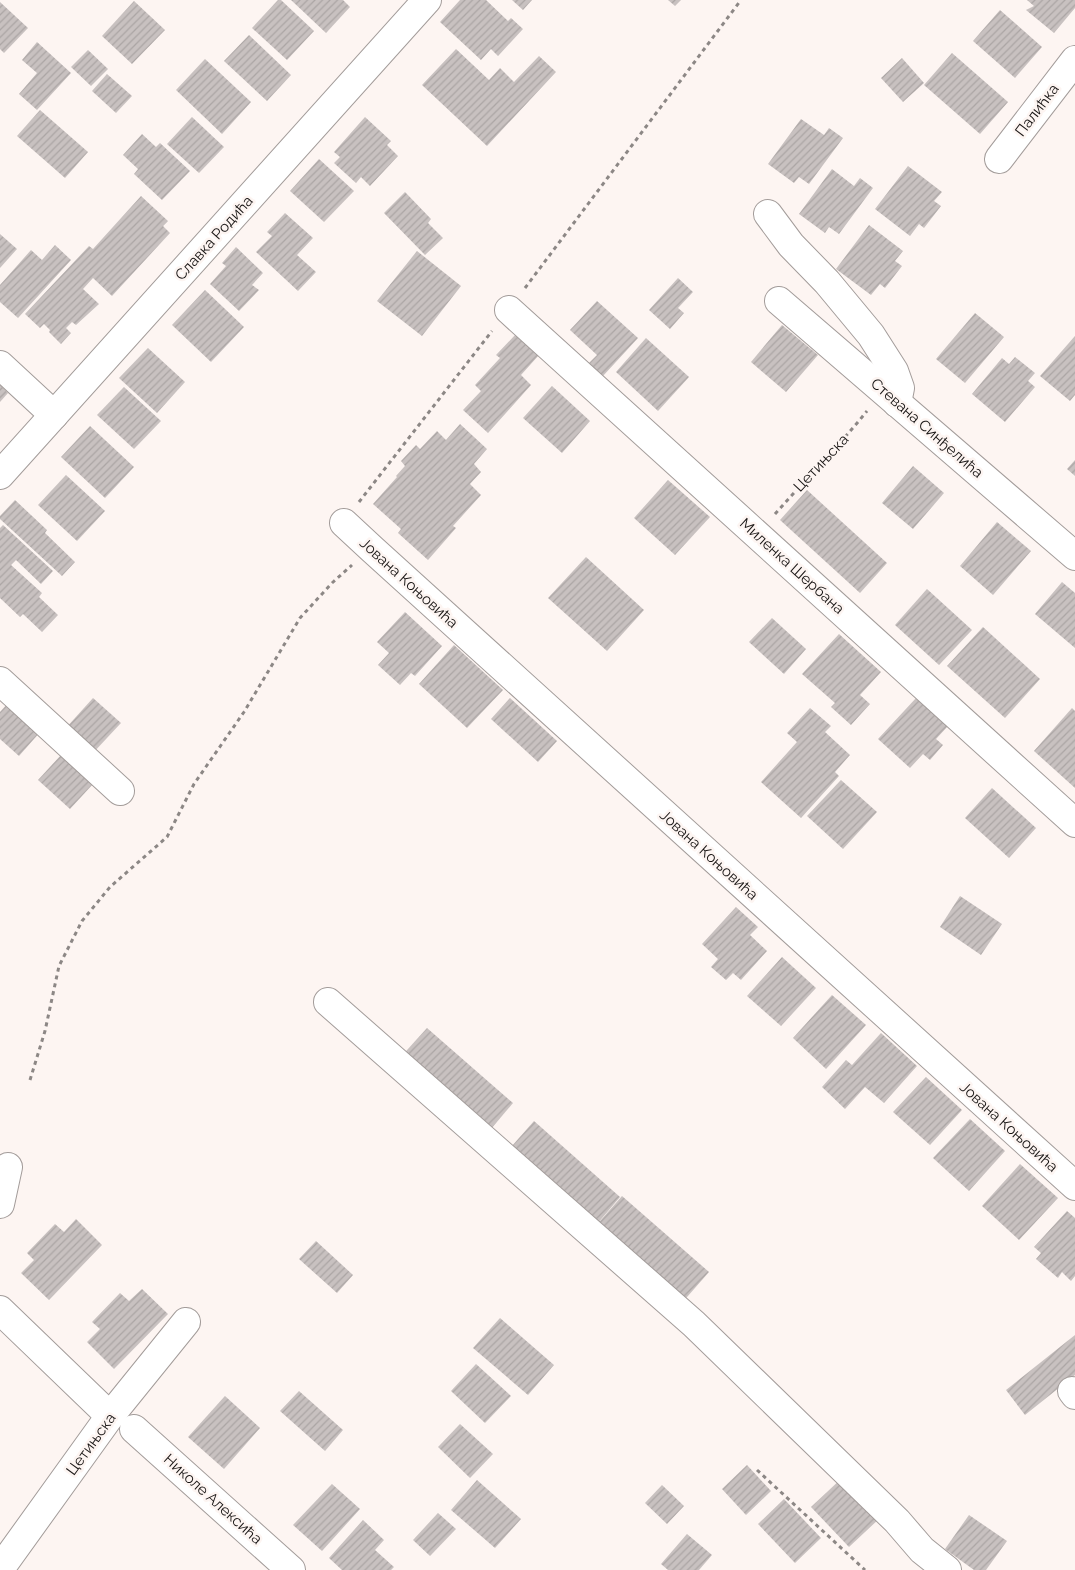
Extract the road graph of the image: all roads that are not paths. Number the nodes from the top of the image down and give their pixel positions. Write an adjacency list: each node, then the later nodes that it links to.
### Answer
1 (427, 0): 9 (street, Славка Родића)
2 (1075, 60): 3 (street, Палићка)
3 (999, 159)
4 (768, 214): 8 (street)
5 (779, 301): 8 (street, Стевана Синђелића)
6 (509, 310): 15 (street, Миленка Шербана)
7 (0, 365): 9 (street)
8 (890, 397): 12 (street, Стевана Синђелића)
9 (54, 415): 10 (street, Славка Родића)
10 (0, 475)
11 (344, 523): 18 (street, Јована Коњовића)
12 (1075, 556)
13 (0, 681): 14 (street)
14 (120, 791)
15 (1075, 823)
16 (328, 1002): 25 (street)
17 (8, 1167): 19 (street)
18 (1075, 1186)
19 (0, 1204)
20 (0, 1310): 22 (street, Николе Алексића)
21 (186, 1322): 22 (street, Цетињска)
22 (122, 1423): 23 (street, Цетињска); 24 (street, Николе Алексића)
23 (0, 1569)
24 (291, 1570)
25 (948, 1570)

